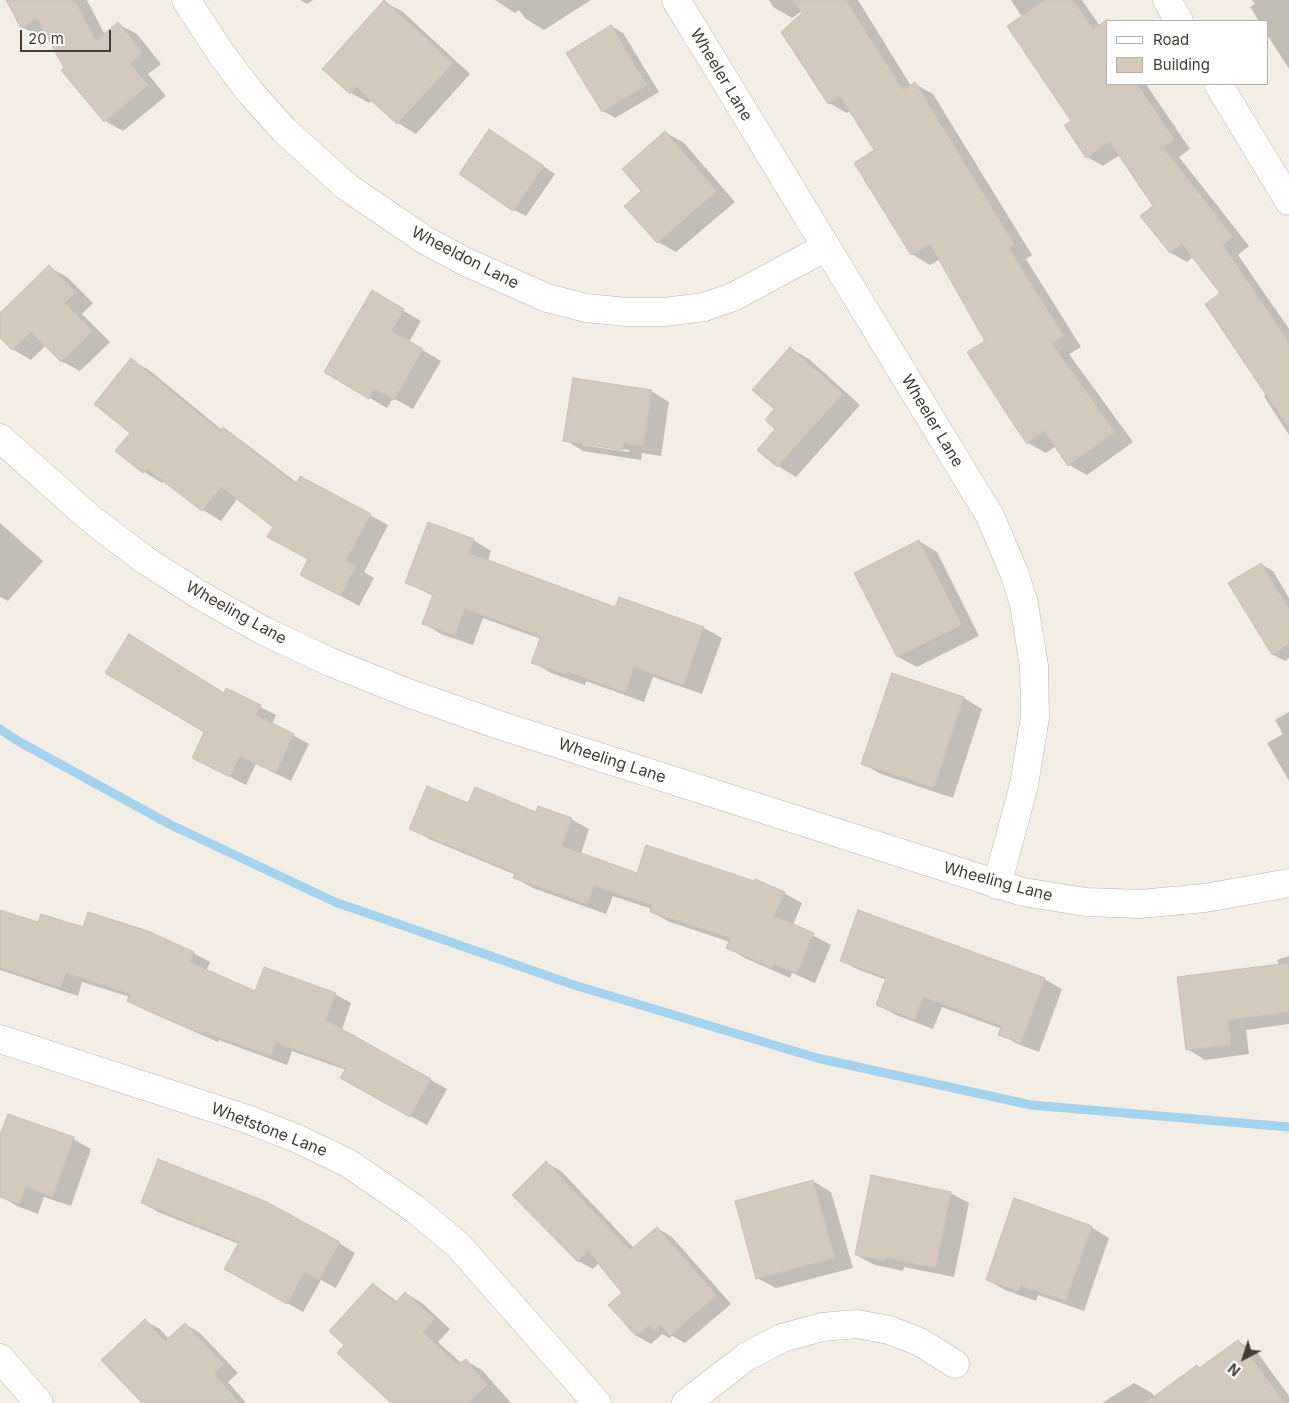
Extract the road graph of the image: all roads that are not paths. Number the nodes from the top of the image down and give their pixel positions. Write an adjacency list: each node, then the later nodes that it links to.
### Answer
1 (186, 0): 7 (street, Wheeldon Lane)
2 (676, 0): 7 (street, Wheeler Lane)
3 (1166, 0): 4 (street)
4 (1179, 20)
5 (1219, 85): 6 (street)
6 (1289, 201)
7 (826, 247): 10 (street, Wheeler Lane)
8 (0, 438): 10 (street, Wheeling Lane)
9 (1289, 883): 10 (street, Wheeling Lane)
10 (997, 885)
11 (0, 1039): 15 (street, Whetstone Lane)
12 (0, 1358): 14 (street)
13 (955, 1364): 16 (street)
14 (39, 1403)
15 (597, 1403)
16 (686, 1403)

